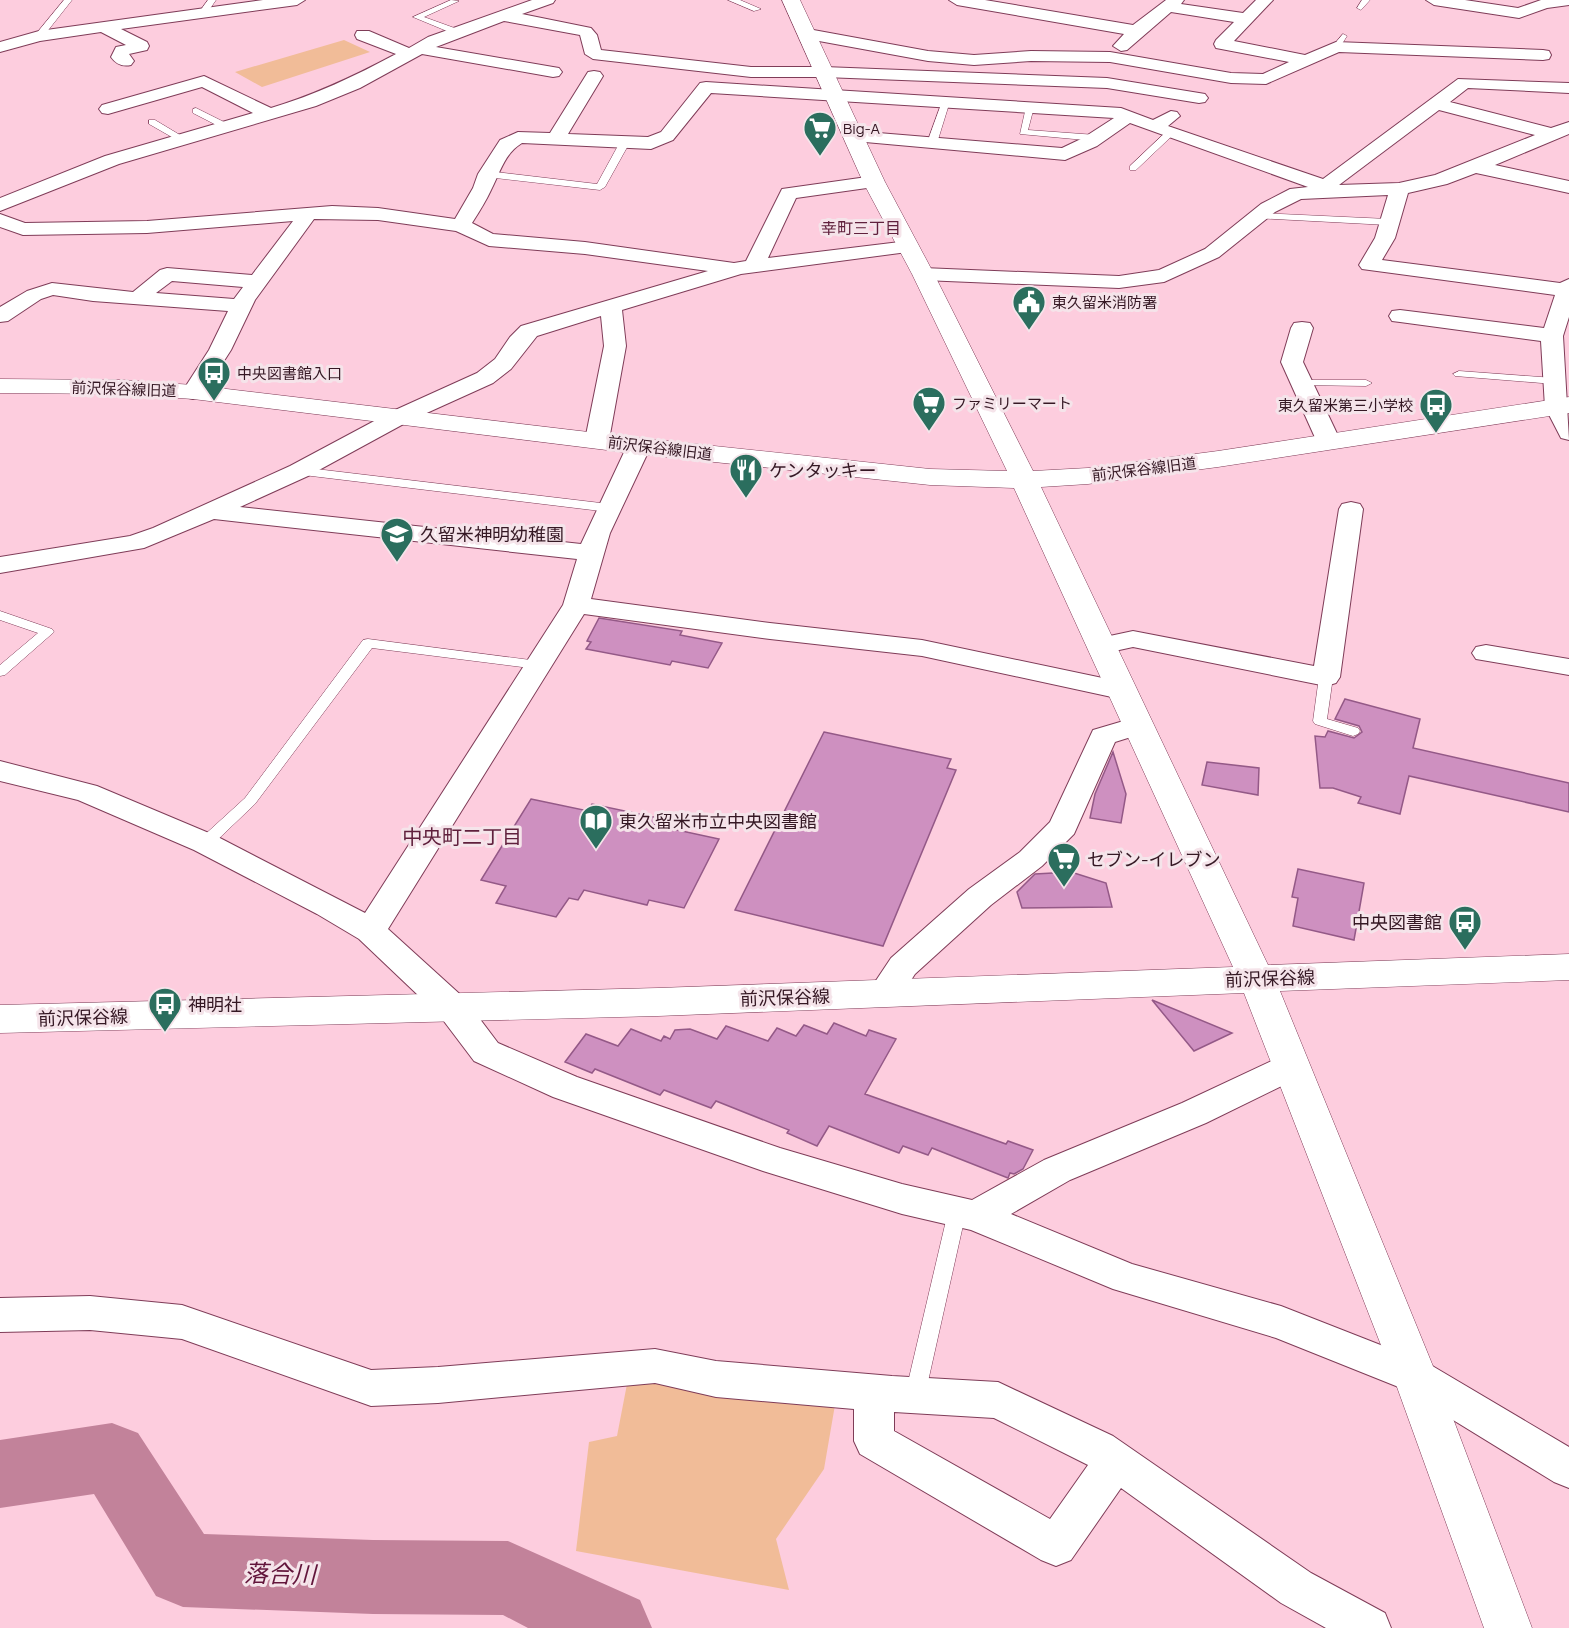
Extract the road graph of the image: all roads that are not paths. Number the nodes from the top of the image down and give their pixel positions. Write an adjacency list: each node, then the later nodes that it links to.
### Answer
1 (68, 0): 26 (lane)
2 (547, 0): 17 (street)
3 (732, 0): 16 (lane)
4 (791, 0): 24 (street)
5 (957, 0): 22 (street)
6 (1265, 0): 18 (street)
7 (1366, 0): 15 (lane)
8 (1434, 0): 21 (street)
9 (1569, 0): 21 (street)
10 (288, 1): 13 (street)
11 (454, 1): 23 (lane)
12 (1172, 3): 18 (street); 22 (street)
13 (208, 6): 19 (street)
14 (137, 8): 19 (street)
15 (1361, 8)
16 (757, 9)
17 (504, 16): 23 (street); 39 (street)
18 (1248, 20): 32 (street)
19 (127, 22): 20 (street)
20 (102, 26): 26 (street); 33 (street)
21 (1522, 27): 29 (street)
22 (1136, 31): 31 (street)
23 (457, 32): 28 (street)
24 (808, 34): 30 (street); 39 (street)
25 (363, 35): 28 (street)
26 (39, 36): 27 (street)
27 (0, 47)
28 (415, 52): 35 (street); 47 (street)
29 (1543, 55): 32 (street); 34 (street)
30 (1031, 57): 31 (street); 38 (street)
31 (1110, 57): 37 (street)
32 (1305, 60): 37 (street)
33 (124, 61)
34 (1557, 64)
35 (553, 72)
36 (594, 76): 56 (street)
37 (1231, 78): 41 (street)
38 (1030, 81): 39 (street); 41 (street)
39 (829, 83): 42 (street); 53 (street); 57 (street)
40 (1569, 88): 43 (street)
41 (1199, 98): 51 (street)
42 (946, 101): 44 (street); 58 (lane)
43 (1436, 104): 52 (street); 64 (street)
44 (1030, 107): 48 (street); 55 (lane)
45 (108, 109): 47 (street)
46 (196, 111): 50 (lane)
47 (269, 114): 50 (street)
48 (1129, 116): 51 (street); 55 (street)
49 (152, 122): 54 (lane)
50 (225, 126): 54 (street)
51 (1162, 130): 60 (lane); 64 (street)
52 (1561, 130): 59 (street)
53 (854, 136): 58 (street); 62 (street)
54 (180, 138): 66 (street)
55 (1096, 138): 58 (street)
56 (556, 139): 57 (street); 61 (street)
57 (625, 142): 61 (lane)
58 (932, 143)
59 (1475, 167): 63 (street); 65 (street)
60 (1133, 168)
61 (487, 174): 71 (street)
62 (874, 182): 72 (street); 73 (street)
63 (1569, 187)
64 (1322, 189): 65 (street); 68 (street)
65 (1399, 189): 70 (street)
66 (0, 205)
67 (308, 214): 69 (street); 71 (street); 75 (street)
68 (1258, 216): 70 (lane); 74 (street)
69 (0, 220)
70 (1388, 222): 77 (street)
71 (461, 225): 73 (street)
72 (908, 247): 73 (street); 74 (street)
73 (746, 267): 79 (street)
74 (923, 274): 97 (street)
75 (258, 282): 76 (street); 78 (street)
76 (138, 298): 78 (street); 80 (street)
77 (1566, 299): 83 (street)
78 (241, 306): 89 (street)
79 (611, 306): 91 (street); 93 (street)
80 (0, 316)
81 (1400, 316): 83 (street)
82 (1302, 328): 86 (street)
83 (1552, 336): 85 (street)
84 (1459, 374): 85 (lane)
85 (1554, 381): 90 (street)
86 (1302, 383): 87 (lane); 94 (street)
87 (1366, 383)
88 (0, 386): 89 (street, 前沢保谷線旧道)
89 (193, 392): 91 (street, 前沢保谷線旧道)
90 (1563, 406): 92 (street); 94 (street, 前沢保谷線旧道)
91 (401, 416): 93 (street, 前沢保谷線旧道); 96 (street)
92 (1569, 433)
93 (597, 440): 95 (street, 前沢保谷線旧道)
94 (1329, 442): 97 (street, 前沢保谷線旧道)
95 (639, 446): 97 (street, 前沢保谷線旧道); 98 (street)
96 (299, 471): 98 (lane); 100 (street)
97 (1024, 480): 105 (street)
98 (609, 508): 101 (street)
99 (1351, 509): 110 (street)
100 (212, 511): 101 (street); 102 (street)
101 (591, 553): 103 (street)
102 (0, 565)
103 (576, 605): 107 (street); 111 (street)
104 (0, 615): 109 (lane)
105 (1101, 646): 110 (street); 111 (street)
106 (1486, 652): 108 (street)
107 (538, 665): 115 (lane); 116 (street)
108 (1569, 667)
109 (0, 672)
110 (1326, 677): 113 (lane)
111 (1121, 690): 112 (street)
112 (1137, 726): 118 (street); 119 (street)
113 (1353, 731)
114 (0, 771): 115 (street)
115 (205, 843): 116 (street)
116 (370, 931): 120 (street)
117 (1569, 967): 118 (street, 前沢保谷線)
118 (1256, 978): 119 (street, 前沢保谷線); 122 (street)
119 (884, 993): 120 (street, 前沢保谷線)
120 (452, 1006): 121 (street, 前沢保谷線); 123 (street)
121 (0, 1019)
122 (1292, 1066): 123 (street); 125 (street)
123 (966, 1214): 125 (street); 127 (lane)
124 (0, 1315): 126 (street)
125 (1415, 1376): 129 (street); 131 (street)
126 (874, 1392): 127 (street); 128 (street)
127 (915, 1395): 128 (street)
128 (1116, 1460): 130 (street)
129 (1569, 1469)
130 (1369, 1628)
131 (1508, 1628)

